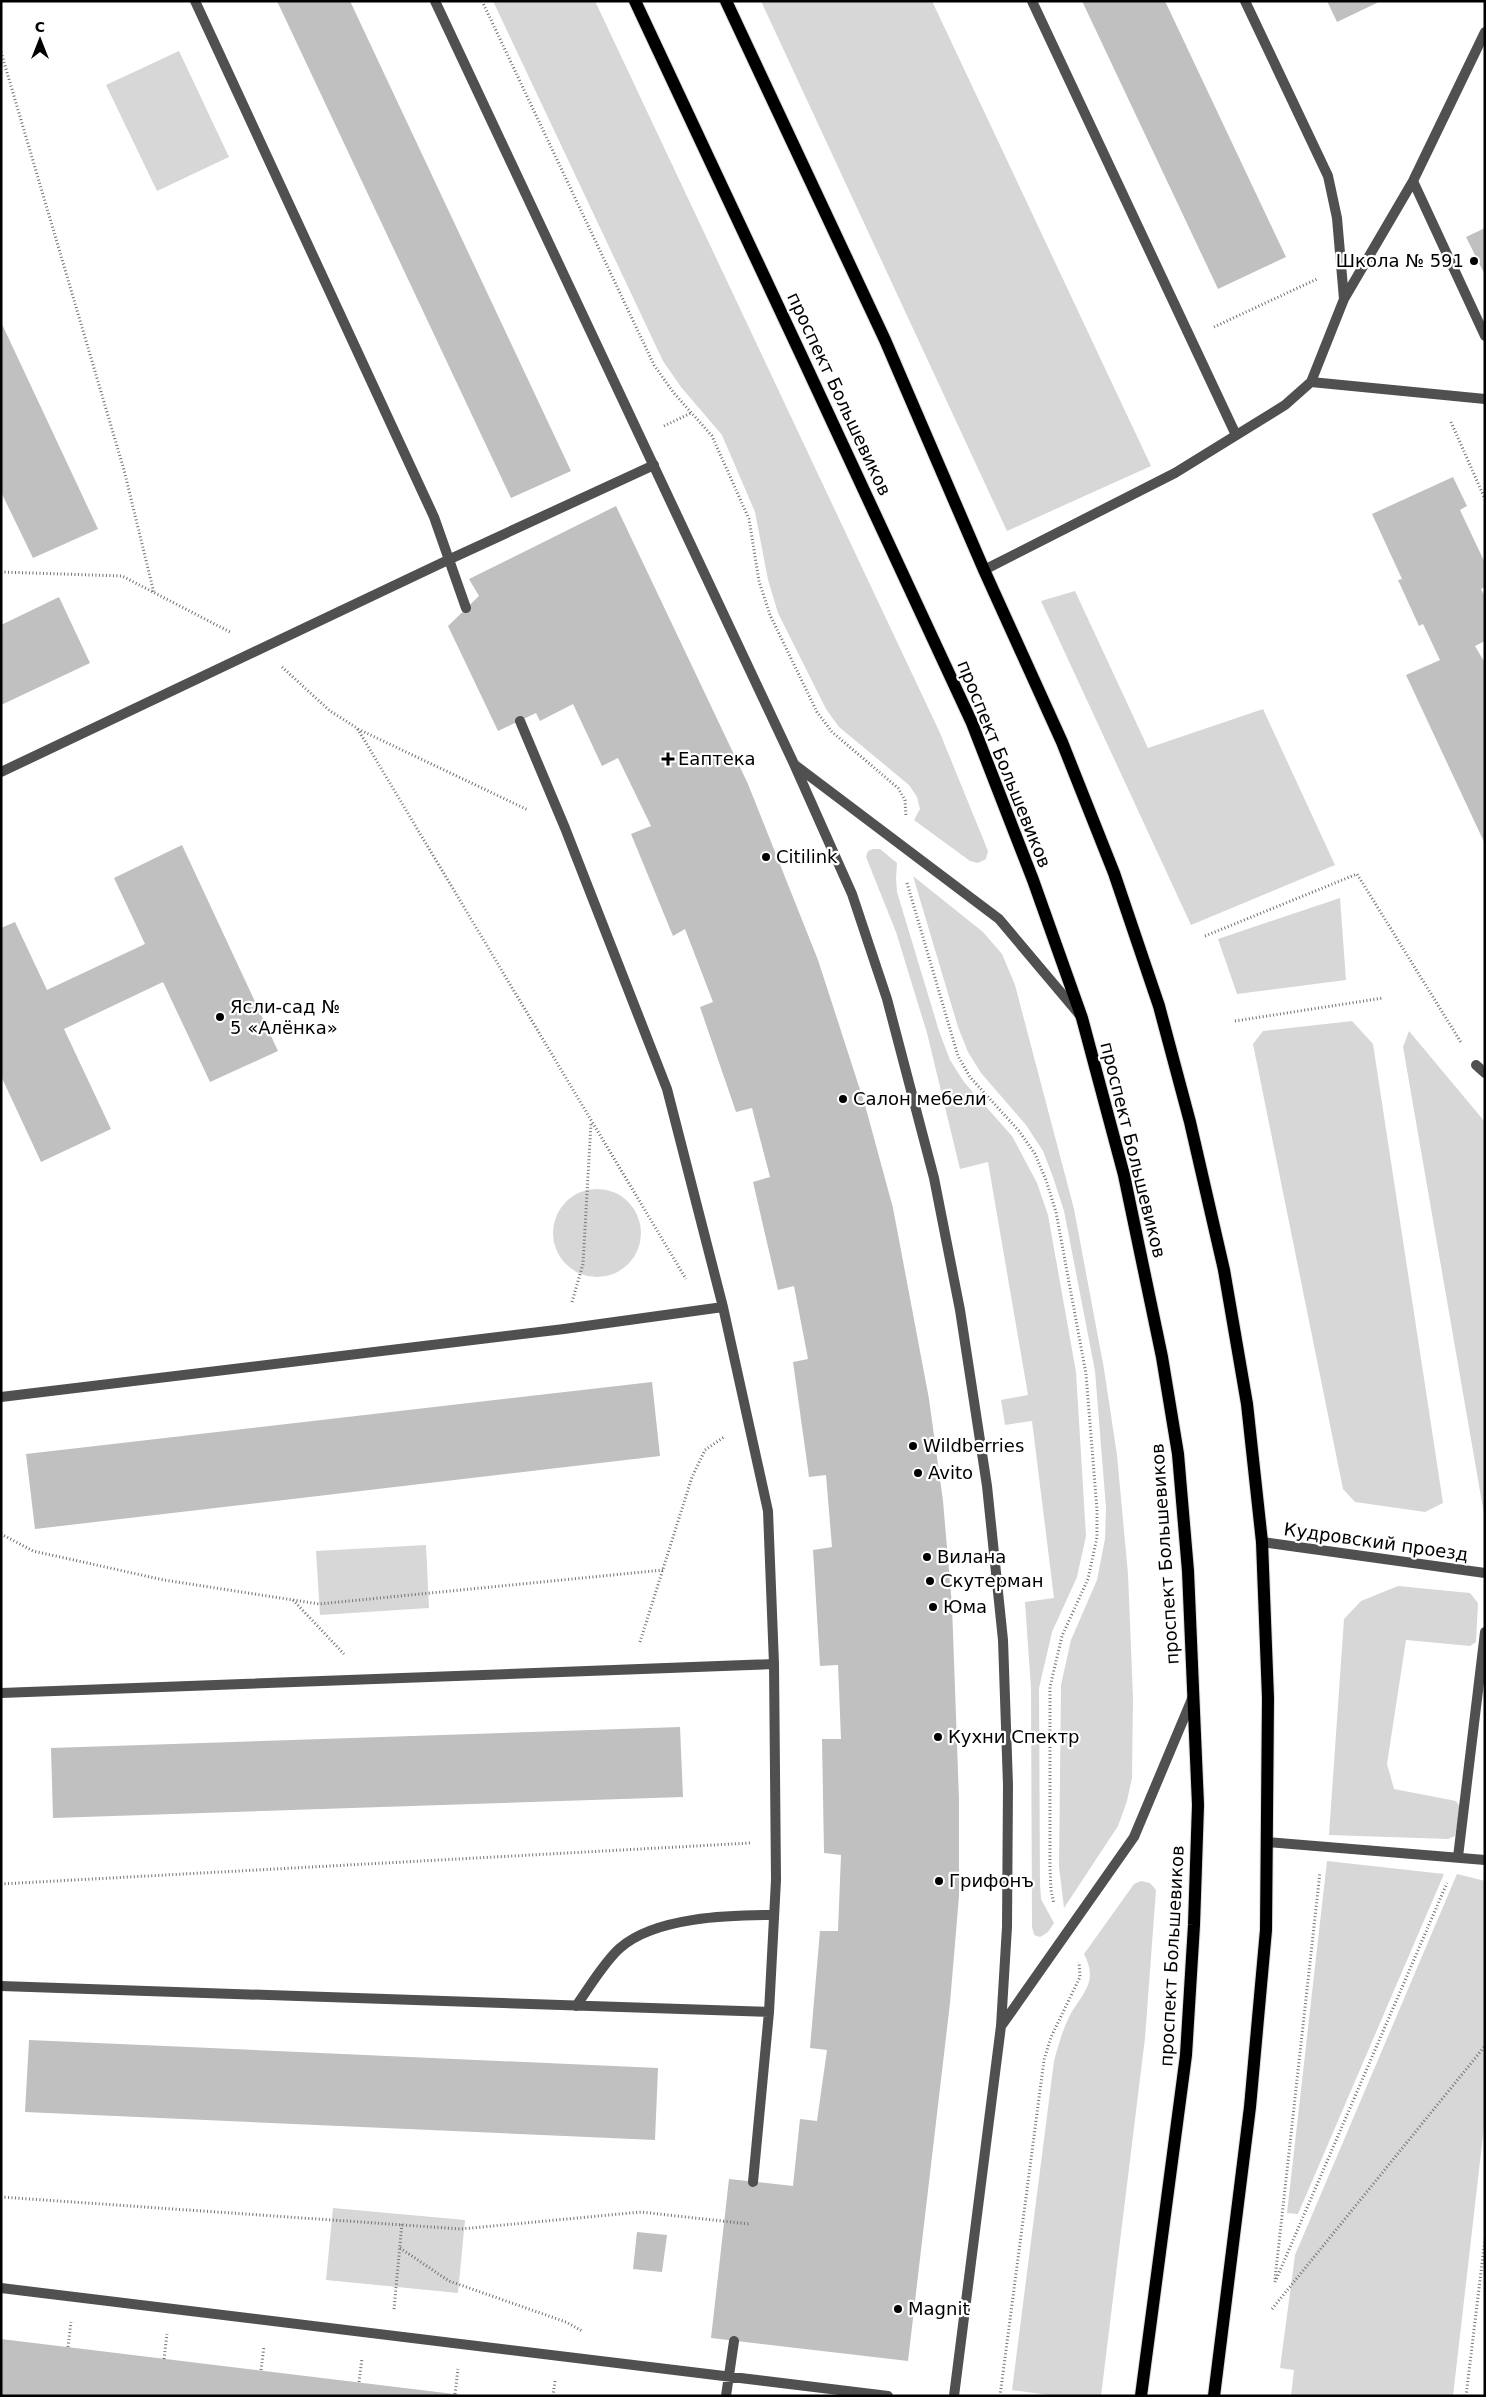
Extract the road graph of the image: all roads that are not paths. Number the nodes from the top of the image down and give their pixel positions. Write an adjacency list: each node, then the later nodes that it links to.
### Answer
1 (194, 1): 15 (street)
2 (434, 1): 14 (street)
3 (635, 1): 21 (main road, проспект Большевиков)
4 (726, 1): 16 (main road)
5 (1032, 1): 13 (street)
6 (1245, 1): 9 (street)
7 (1485, 32): 8 (street)
8 (1413, 181): 9 (street); 10 (street)
9 (1344, 300): 11 (street)
10 (1485, 336)
11 (1311, 382): 12 (street); 13 (street)
12 (1485, 399)
13 (1236, 435): 16 (street)
14 (654, 465): 15 (street); 19 (street)
15 (448, 560): 17 (street); 20 (street)
16 (984, 570): 26 (main road)
17 (466, 608)
18 (520, 721): 24 (street)
19 (794, 764): 21 (street); 39 (street)
20 (1, 772)
21 (1082, 1018): 31 (main road, проспект Большевиков)
22 (1476, 1065): 23 (street)
23 (1485, 1073)
24 (723, 1307): 25 (street); 29 (street)
25 (1, 1397)
26 (1262, 1542): 27 (street, Кудровский проезд); 32 (main road)
27 (1485, 1573)
28 (1485, 1632): 33 (street)
29 (774, 1664): 30 (street); 35 (street)
30 (1, 1693)
31 (1192, 1699): 39 (street); 47 (main road, проспект Большевиков)
32 (1267, 1842): 33 (street); 48 (main road)
33 (1458, 1857): 34 (street)
34 (1485, 1860)
35 (774, 1915): 37 (street); 38 (street)
36 (1, 1986): 37 (street)
37 (576, 2006): 38 (street)
38 (769, 2012): 40 (street)
39 (1001, 2026): 46 (street)
40 (753, 2182)
41 (1, 2288): 43 (street)
42 (734, 2341): 43 (street)
43 (729, 2376): 44 (street); 45 (street)
44 (726, 2396)
45 (888, 2396)
46 (954, 2396)
47 (1141, 2396)
48 (1214, 2396)

